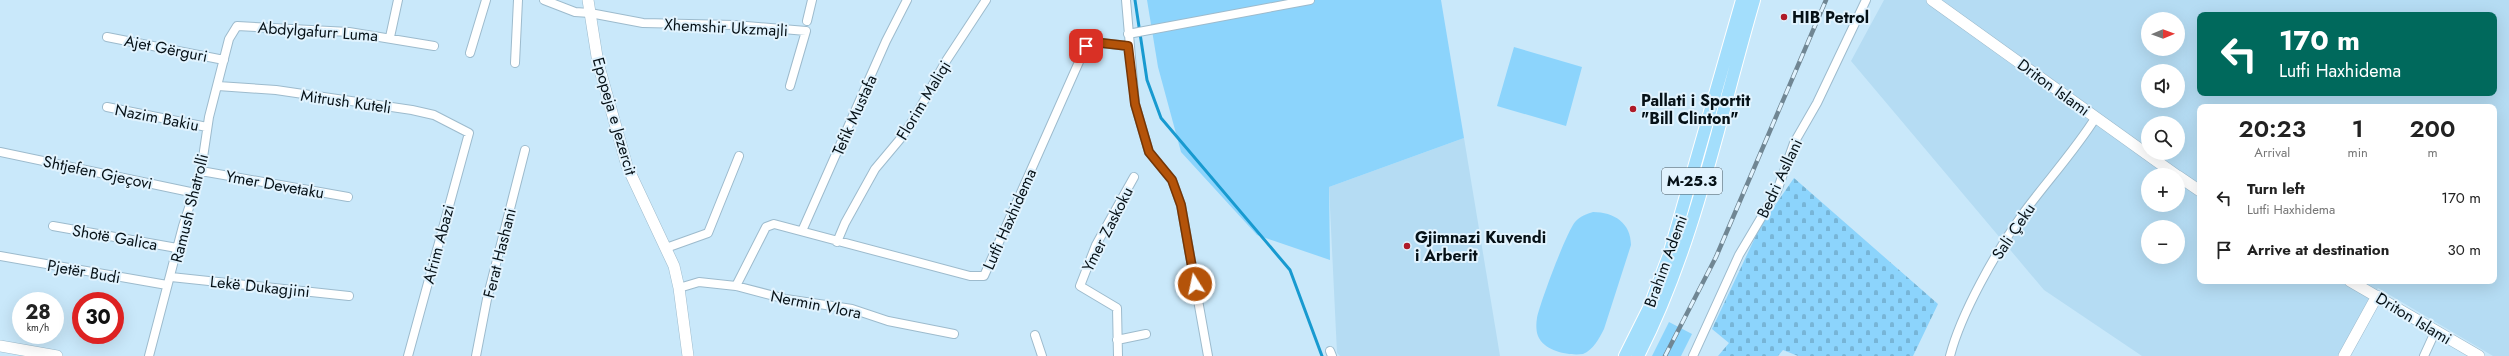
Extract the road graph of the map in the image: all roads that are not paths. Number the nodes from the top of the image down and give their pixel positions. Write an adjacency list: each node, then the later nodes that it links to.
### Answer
1 (398, 0): 19 (street)
2 (486, 0): 22 (street)
3 (518, 0): 24 (street)
4 (544, 0): 15 (street)
5 (588, 0): 15 (street, Epopeja e Jezercit)
6 (812, 0): 16 (street)
7 (907, 0): 42 (street, Tefik Mustafa)
8 (986, 0): 43 (street, Florim Maliqi)
9 (1126, 0): 17 (street)
10 (1310, 0): 17 (street)
11 (1742, 0): 68 (main road, Brahim Ademi / M-25.3)
12 (1754, 0): 69 (main road, Brahim Ademi / M-25.3)
13 (1866, 0): 70 (street, Bedri Asllani)
14 (1932, 0): 28 (street, Driton Islami)
15 (590, 13): 26 (street, Xhemshir Ukzmajli); 45 (street, Epopeja e Jezercit)
16 (807, 21)
17 (1130, 33): 21 (street)
18 (108, 37): 23 (street, Ajet Gërguri)
19 (390, 37): 20 (street, Abdylgafurr Luma); 23 (street, Abdylgafurr Luma)
20 (434, 46)
21 (1128, 46): 43 (street, Lutfi Haxhidema); 67 (street)
22 (470, 53)
23 (224, 60): 25 (street, Ramush Shatrolli)
24 (515, 63)
25 (218, 86): 29 (street, Ramush Shatrolli); 30 (street, Mitrush Kuteli)
26 (790, 86)
27 (107, 107): 29 (street, Nazim Bakiu)
28 (2096, 117): 34 (street, Driton Islami); 71 (street, Sali Çeku)
29 (207, 127): 35 (street, Ramush Shatrolli)
30 (469, 133): 62 (street, Afrim Abazi)
31 (525, 150): 63 (street, Ferat Hashani)
32 (0, 152): 39 (street, Shtjefen Gjeçovi)
33 (739, 156): 45 (street)
34 (2166, 168)
35 (201, 171): 39 (street, Ramush Shatrolli); 40 (street, Ymer Devetaku)
36 (1134, 177): 58 (street, Ymer Zaskoku)
37 (2185, 181): 38 (street, Driton Islami)
38 (2197, 189)
39 (195, 193): 44 (street, Ramush Shatrolli)
40 (348, 197)
41 (53, 226): 44 (street, Shotë Galica)
42 (802, 231): 43 (street, Lutfi Haxhidema); 50 (street, Lutfi Haxhidema)
43 (837, 242)
44 (177, 248): 47 (street, Ramush Shatrolli)
45 (666, 248): 51 (street, Epopeja e Jezercit)
46 (0, 256): 49 (street, Pjetër Budi)
47 (171, 277): 49 (street, Ramush Shatrolli); 52 (street, Lekë Dukagjini)
48 (2355, 284): 53 (street, Driton Islami)
49 (167, 285): 61 (street, Ramush Shatrolli)
50 (736, 286): 51 (street, Nermin Vlora); 55 (street, Nermin Vlora)
51 (679, 288): 64 (street, Epopeja e Jezercit)
52 (349, 296)
53 (2377, 296): 54 (street, Driton Islami); 72 (street)
54 (2435, 332): 73 (street); 74 (street, Driton Islami)
55 (954, 334)
56 (1146, 334): 58 (street)
57 (1035, 335): 65 (street)
58 (1117, 340): 66 (street, Ymer Zaskoku)
59 (0, 346): 60 (street)
60 (57, 356)
61 (149, 356)
62 (408, 356)
63 (476, 356)
64 (688, 356)
65 (1042, 356)
66 (1118, 356)
67 (1208, 356)
68 (1625, 356)
69 (1638, 356)
70 (1693, 356)
71 (1950, 356)
72 (2344, 356)
73 (2424, 356)
74 (2479, 356)

